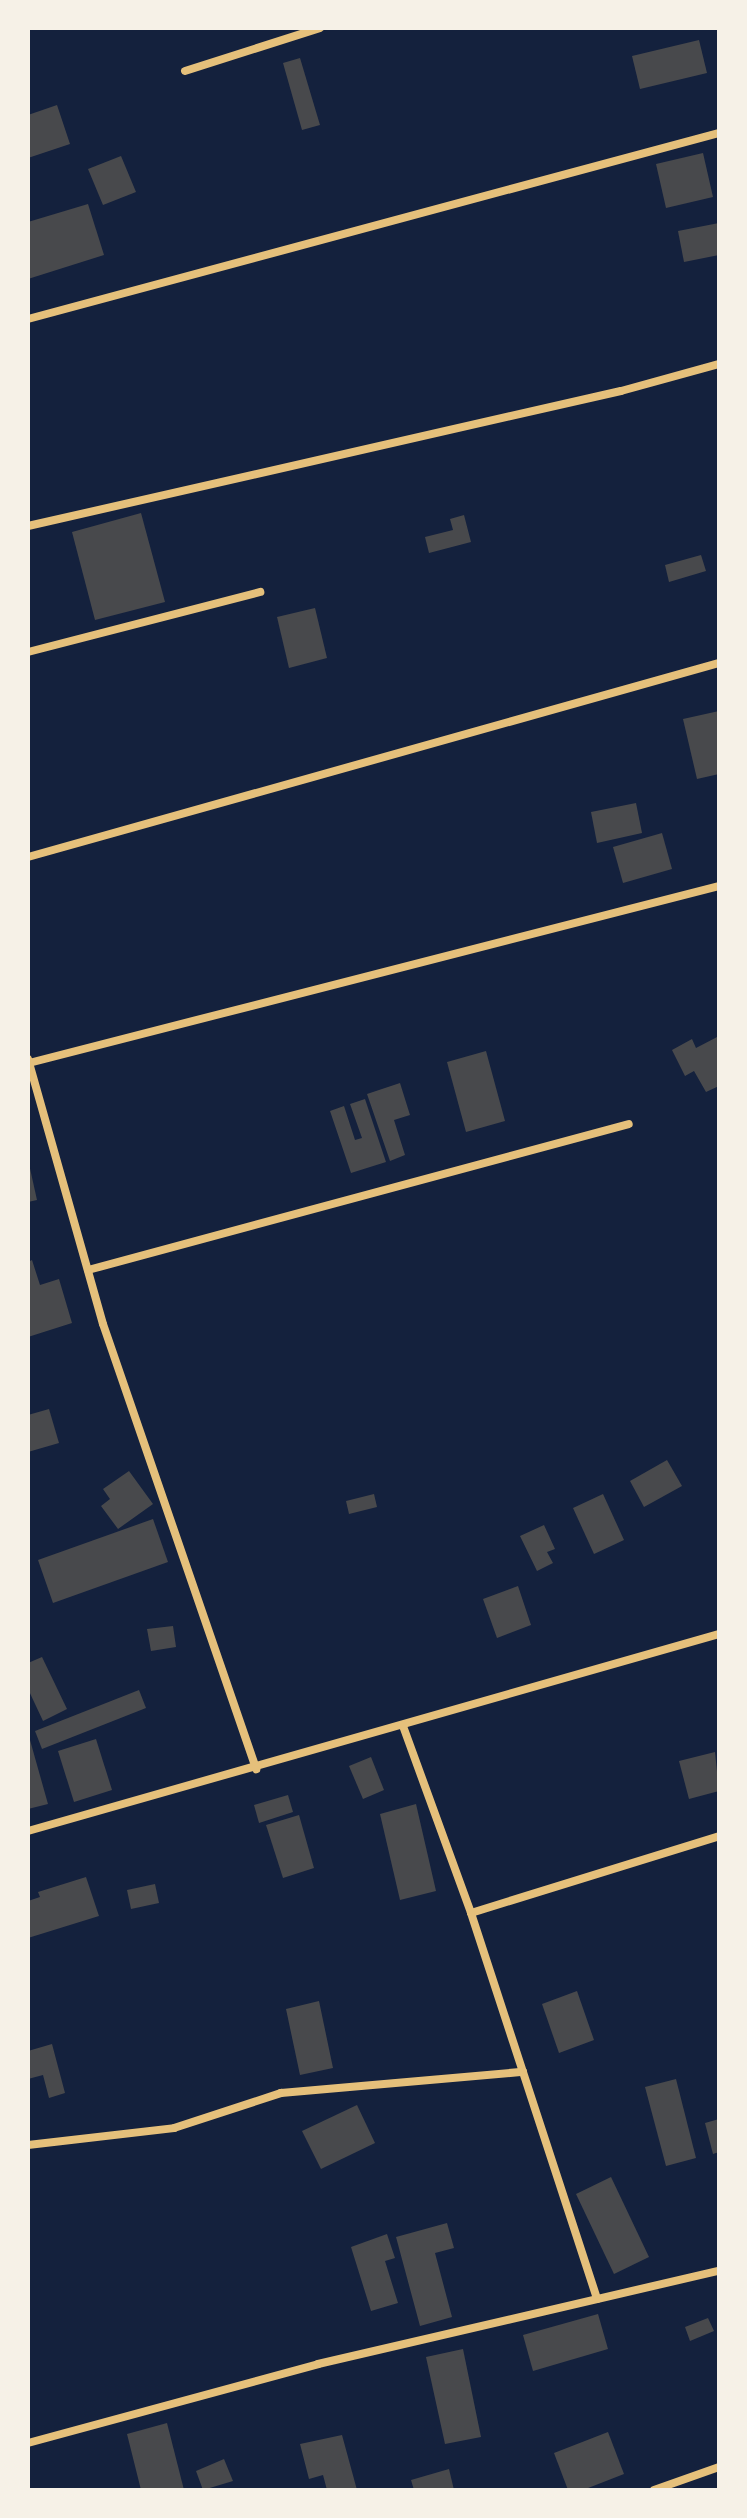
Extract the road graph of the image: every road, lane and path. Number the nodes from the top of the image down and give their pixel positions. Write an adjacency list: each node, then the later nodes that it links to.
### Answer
1 (320, 28): 2 (street)
2 (185, 71)
3 (719, 133): 4 (street)
4 (28, 319)
5 (719, 364): 6 (street)
6 (28, 526)
7 (260, 592): 8 (street)
8 (28, 652)
9 (719, 663): 10 (street)
10 (28, 857)
11 (719, 886): 12 (street)
12 (29, 1061): 14 (street)
13 (629, 1124): 14 (street)
14 (88, 1270): 17 (street)
15 (719, 1634): 16 (street)
16 (403, 1726): 17 (street); 20 (street)
17 (256, 1769): 18 (street)
18 (28, 1831)
19 (719, 1836): 20 (street)
20 (471, 1913): 21 (street)
21 (523, 2072): 22 (street); 24 (street)
22 (28, 2145)
23 (719, 2271): 24 (street)
24 (597, 2299): 25 (street)
25 (28, 2443)
26 (719, 2467): 27 (street)
27 (654, 2490)

